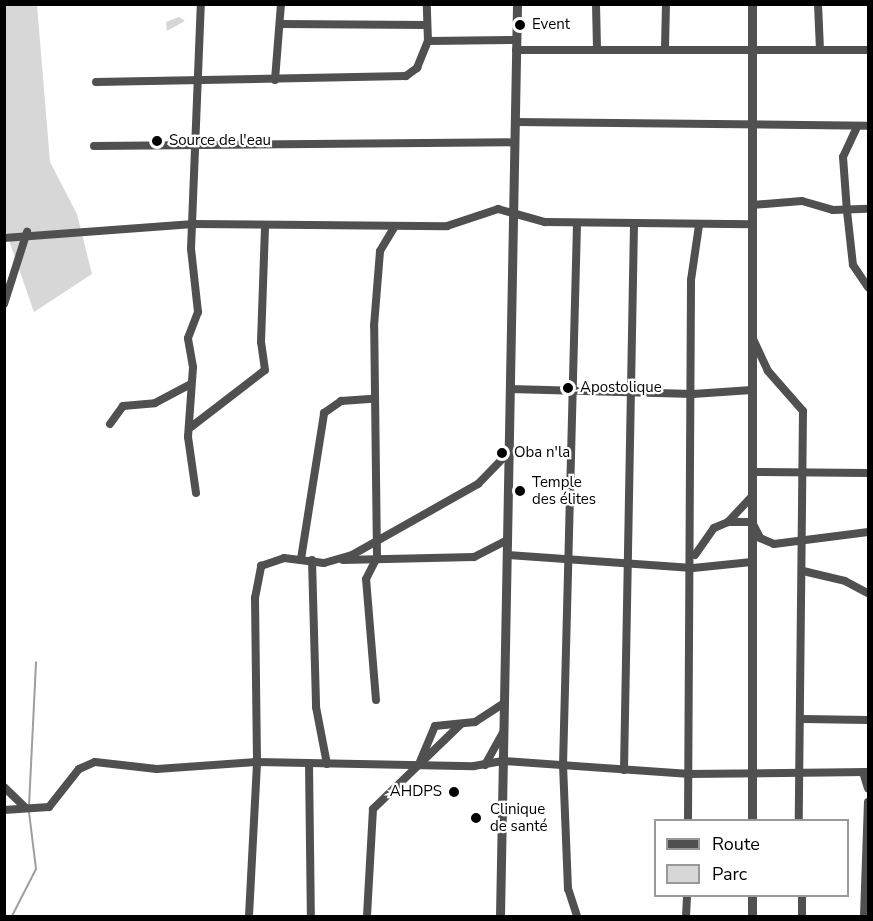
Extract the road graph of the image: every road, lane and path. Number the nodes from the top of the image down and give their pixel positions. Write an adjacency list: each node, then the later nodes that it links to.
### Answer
1 (201, 4): 20 (street)
2 (281, 4): 9 (street)
3 (427, 4): 10 (street)
4 (517, 4): 12 (street)
5 (596, 4): 13 (street)
6 (666, 4): 14 (street)
7 (752, 4): 15 (street)
8 (818, 4): 16 (street)
9 (280, 24): 10 (street); 18 (street)
10 (427, 25): 11 (street)
11 (428, 41): 12 (street); 18 (street)
12 (516, 45): 13 (street); 21 (street)
13 (597, 48): 14 (street)
14 (665, 48): 15 (street)
15 (752, 49): 16 (street); 22 (street)
16 (820, 50): 17 (street)
17 (868, 50)
18 (275, 80): 20 (street)
19 (96, 82): 20 (street)
20 (198, 83): 27 (street)
21 (515, 122): 22 (street); 25 (street)
22 (752, 123): 24 (street); 28 (street)
23 (868, 126): 24 (street)
24 (857, 127): 31 (street)
25 (514, 142): 27 (street); 29 (street)
26 (94, 146): 27 (street)
27 (198, 147): 35 (street)
28 (752, 205): 31 (street); 36 (street)
29 (513, 209): 32 (street); 39 (street); 50 (street)
30 (868, 209): 31 (street)
31 (847, 212): 43 (street)
32 (577, 223): 33 (street); 53 (street)
33 (622, 223): 34 (street); 42 (street)
34 (634, 223): 38 (street); 42 (street)
35 (193, 224): 37 (street); 40 (street); 49 (street)
36 (752, 224): 38 (street); 46 (street)
37 (265, 225): 39 (street); 57 (street)
38 (699, 225): 54 (street)
39 (395, 226): 55 (street)
40 (27, 232): 41 (street); 44 (street)
41 (4, 238)
42 (634, 238): 51 (street)
43 (868, 287)
44 (7, 293): 45 (street)
45 (4, 304)
46 (752, 338): 47 (street); 48 (street)
47 (752, 364): 48 (street); 52 (street)
48 (768, 371): 61 (street)
49 (190, 384): 56 (street); 57 (street)
50 (510, 389): 53 (street); 58 (street)
51 (629, 390): 53 (street); 54 (street); 78 (street)
52 (752, 390): 54 (street); 59 (street)
53 (574, 394): 76 (street)
54 (693, 394): 77 (street)
55 (373, 399): 68 (street); 71 (street)
56 (110, 424)
57 (190, 427): 62 (street)
58 (509, 452): 68 (street); 69 (street)
59 (752, 472): 61 (street); 63 (street)
60 (868, 473): 61 (street)
61 (802, 475): 67 (street)
62 (196, 493)
63 (752, 496): 64 (street); 65 (street)
64 (728, 522): 65 (street); 77 (street)
65 (752, 522): 67 (street); 74 (street)
66 (868, 532): 67 (street)
67 (803, 536): 79 (street)
68 (377, 538): 73 (street); 75 (street)
69 (507, 540): 70 (street); 75 (street)
70 (507, 555): 76 (street); 82 (street)
71 (301, 559): 72 (street); 88 (street)
72 (312, 560): 73 (street); 90 (street)
73 (340, 560): 75 (street)
74 (752, 562): 77 (street); 95 (street)
75 (374, 563): 81 (street)
76 (571, 563): 78 (street); 93 (street)
77 (693, 564): 78 (street); 98 (street)
78 (627, 566): 94 (street)
79 (803, 571): 80 (street); 83 (street)
80 (868, 593)
81 (376, 700)
82 (504, 703): 85 (street); 86 (street)
83 (803, 719): 84 (street); 97 (street)
84 (868, 720)
85 (461, 724): 91 (street); 91 (street)
86 (504, 732): 87 (street); 92 (street)
87 (503, 761): 92 (street); 93 (street); 113 (street)
88 (257, 762): 89 (street); 102 (street); 110 (street)
89 (309, 763): 90 (street); 111 (street)
90 (327, 764): 91 (street)
91 (421, 764): 92 (street); 112 (street)
92 (485, 765)
93 (563, 766): 94 (street); 114 (street)
94 (624, 770): 98 (street)
95 (752, 771): 97 (street); 98 (street); 105 (street)
96 (866, 772): 97 (street); 100 (street)
97 (802, 773): 106 (street)
98 (687, 774): 104 (street)
99 (4, 787): 102 (street)
100 (868, 788)
101 (868, 802): 118 (street)
102 (25, 807): 103 (street)
103 (4, 810)
104 (688, 819)
105 (752, 819)
106 (799, 819)
107 (687, 897): 115 (street)
108 (752, 897): 116 (street)
109 (802, 897): 117 (street)
110 (249, 916)
111 (311, 916)
112 (367, 916)
113 (500, 916)
114 (577, 916)
115 (686, 916)
116 (752, 916)
117 (802, 916)
118 (864, 916)

